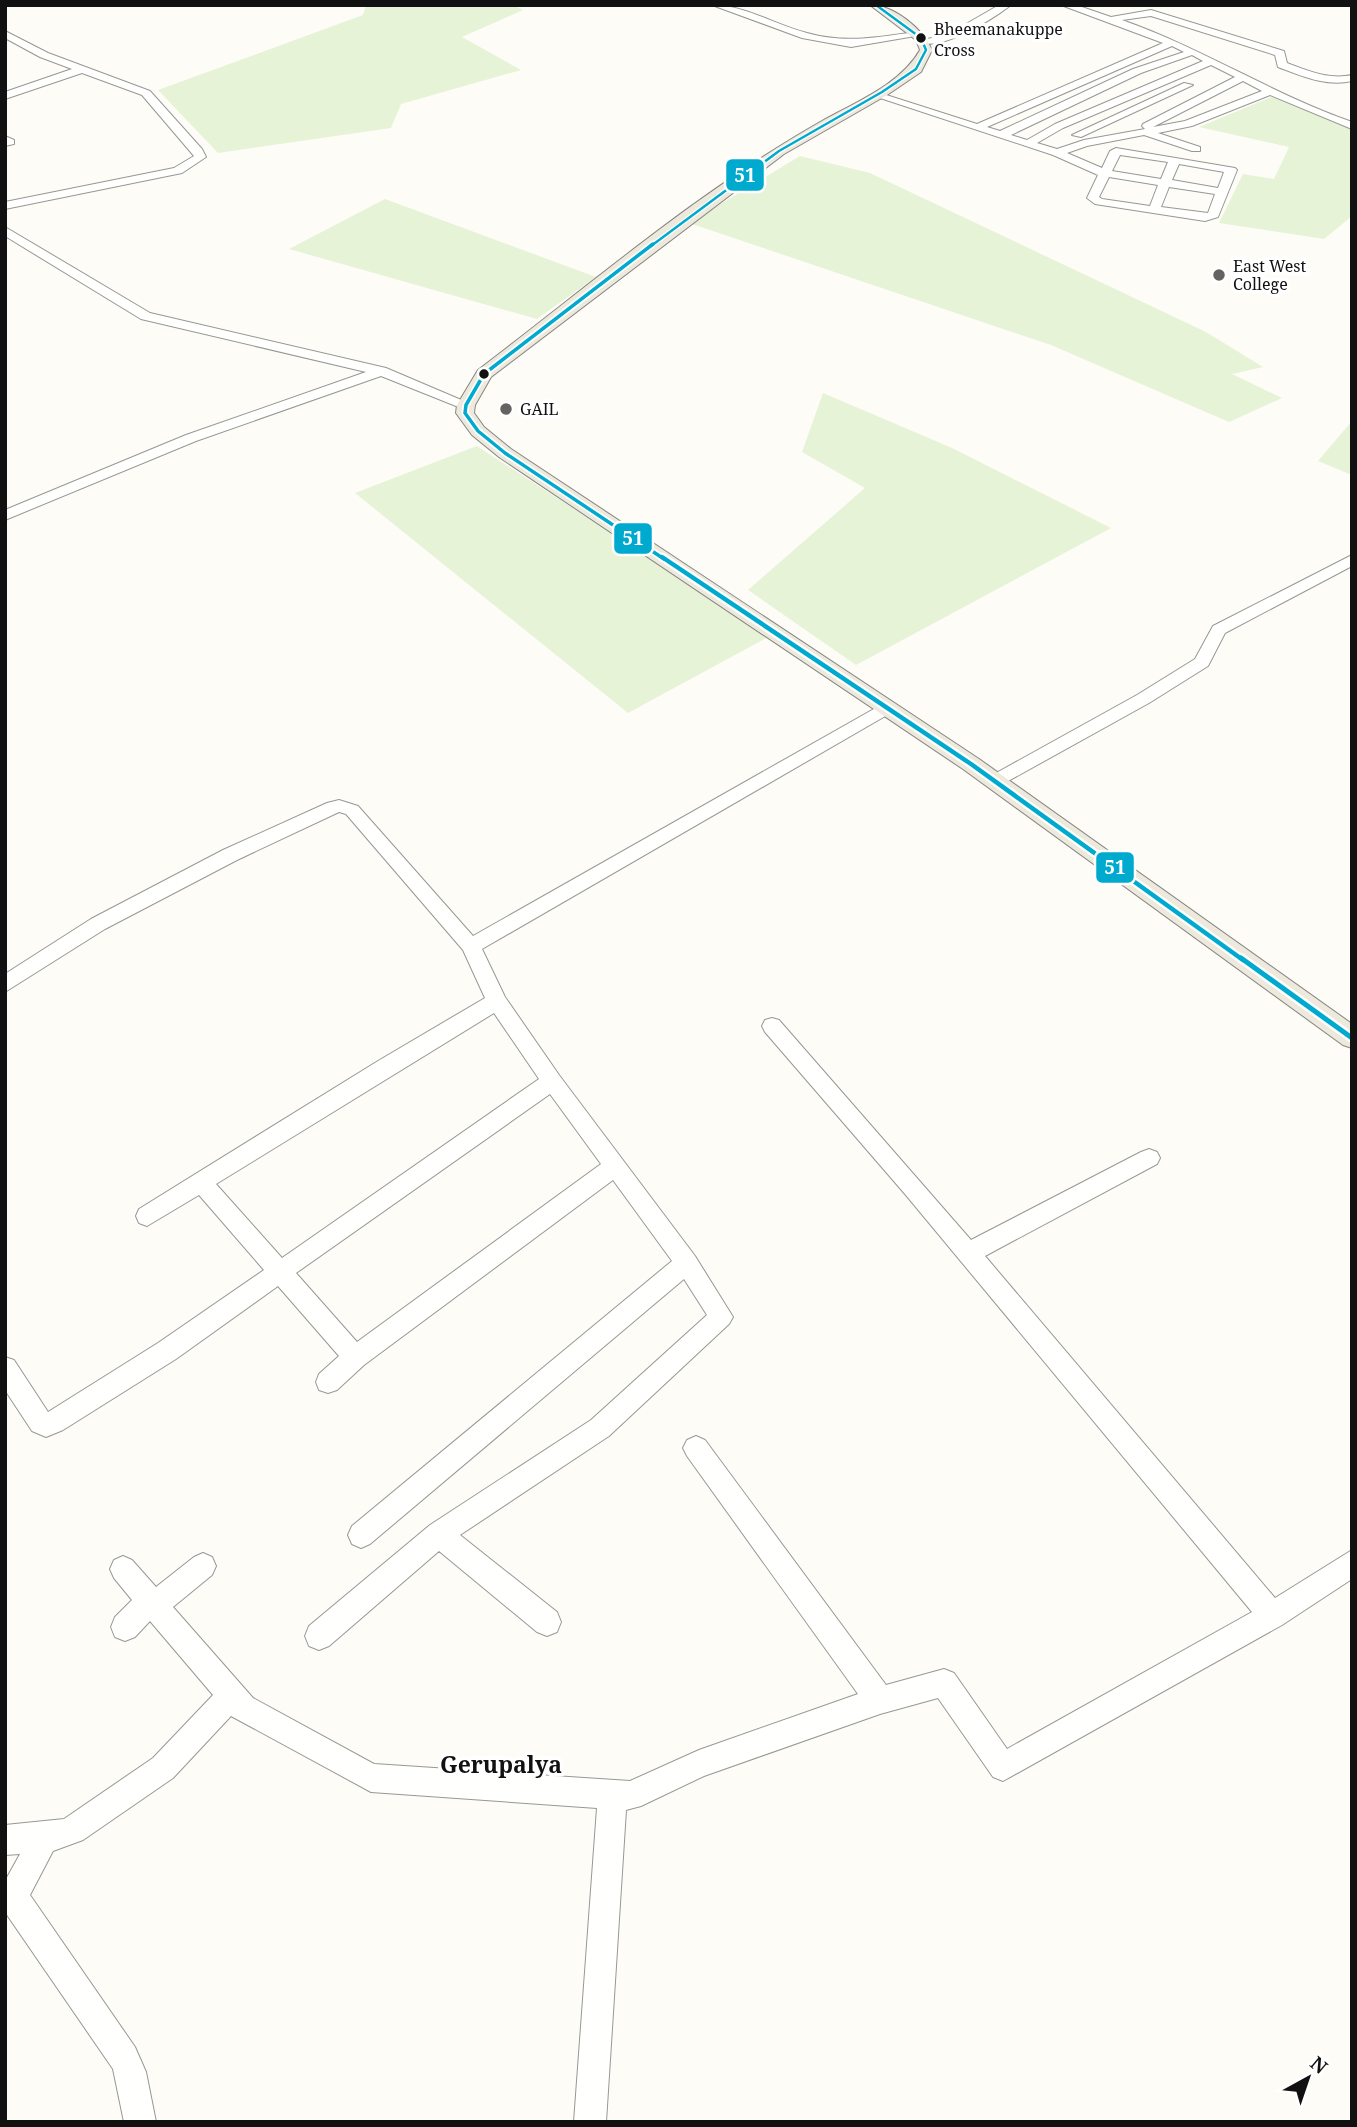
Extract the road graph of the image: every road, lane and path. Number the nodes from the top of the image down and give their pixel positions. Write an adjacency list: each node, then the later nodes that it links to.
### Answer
1 (718, 5): 7 (street)
2 (876, 5): 7 (main road)
3 (1006, 5): 7 (street)
4 (1066, 5): 5 (street)
5 (1113, 20): 8 (street); 14 (street)
6 (5, 34): 11 (street)
7 (919, 38): 16 (main road)
8 (1171, 43): 9 (street); 19 (street)
9 (1192, 52): 10 (street); 21 (street)
10 (1212, 61): 12 (street); 22 (street)
11 (82, 69): 17 (street); 32 (street)
12 (1225, 69): 13 (street); 24 (street)
13 (1242, 78): 15 (street); 20 (street)
14 (1352, 78)
15 (1271, 91): 18 (street); 20 (street)
16 (876, 95): 19 (street); 36 (main road)
17 (5, 96)
18 (1352, 127)
19 (976, 128): 21 (street)
20 (1142, 133): 23 (street); 25 (street)
21 (999, 136): 22 (street)
22 (1027, 144): 24 (street)
23 (1079, 145): 26 (street); 27 (street)
24 (1039, 148): 27 (street)
25 (1196, 149)
26 (1116, 151): 28 (street); 29 (street)
27 (1057, 153): 29 (street)
28 (1175, 160): 30 (street); 31 (street)
29 (1107, 174): 30 (street); 33 (street)
30 (1165, 184): 31 (street); 33 (street)
31 (1223, 192): 33 (street)
32 (5, 206)
33 (1154, 209)
34 (5, 231): 35 (street)
35 (381, 371): 36 (street); 37 (street)
36 (466, 405): 39 (main road)
37 (5, 516)
38 (1352, 560): 40 (street)
39 (888, 707): 40 (main road); 41 (street)
40 (995, 781): 45 (main road)
41 (471, 946): 42 (street); 43 (street)
42 (5, 984)
43 (497, 1001): 46 (street); 49 (street)
44 (772, 1026): 51 (street)
45 (1352, 1038)
46 (552, 1081): 48 (street); 53 (street)
47 (1149, 1158): 51 (street)
48 (615, 1166): 52 (street); 54 (street)
49 (201, 1182): 50 (street); 53 (street)
50 (147, 1216)
51 (968, 1253): 64 (street)
52 (687, 1263): 58 (street); 59 (street)
53 (279, 1272): 54 (street); 55 (street)
54 (355, 1357): 56 (street)
55 (5, 1368)
56 (328, 1382)
57 (696, 1448): 69 (street)
58 (439, 1534): 65 (street); 67 (street)
59 (361, 1535)
60 (1352, 1563): 64 (street)
61 (203, 1566): 63 (street)
62 (123, 1569): 63 (street)
63 (152, 1603): 66 (street); 68 (street)
64 (1272, 1615): 69 (street)
65 (547, 1622)
66 (125, 1627)
67 (319, 1636)
68 (231, 1696): 70 (street); 71 (street)
69 (880, 1700): 70 (street)
70 (612, 1795): 75 (street)
71 (44, 1837): 72 (street); 73 (street)
72 (5, 1840)
73 (9, 1900): 74 (street)
74 (140, 2122)
75 (590, 2122)

